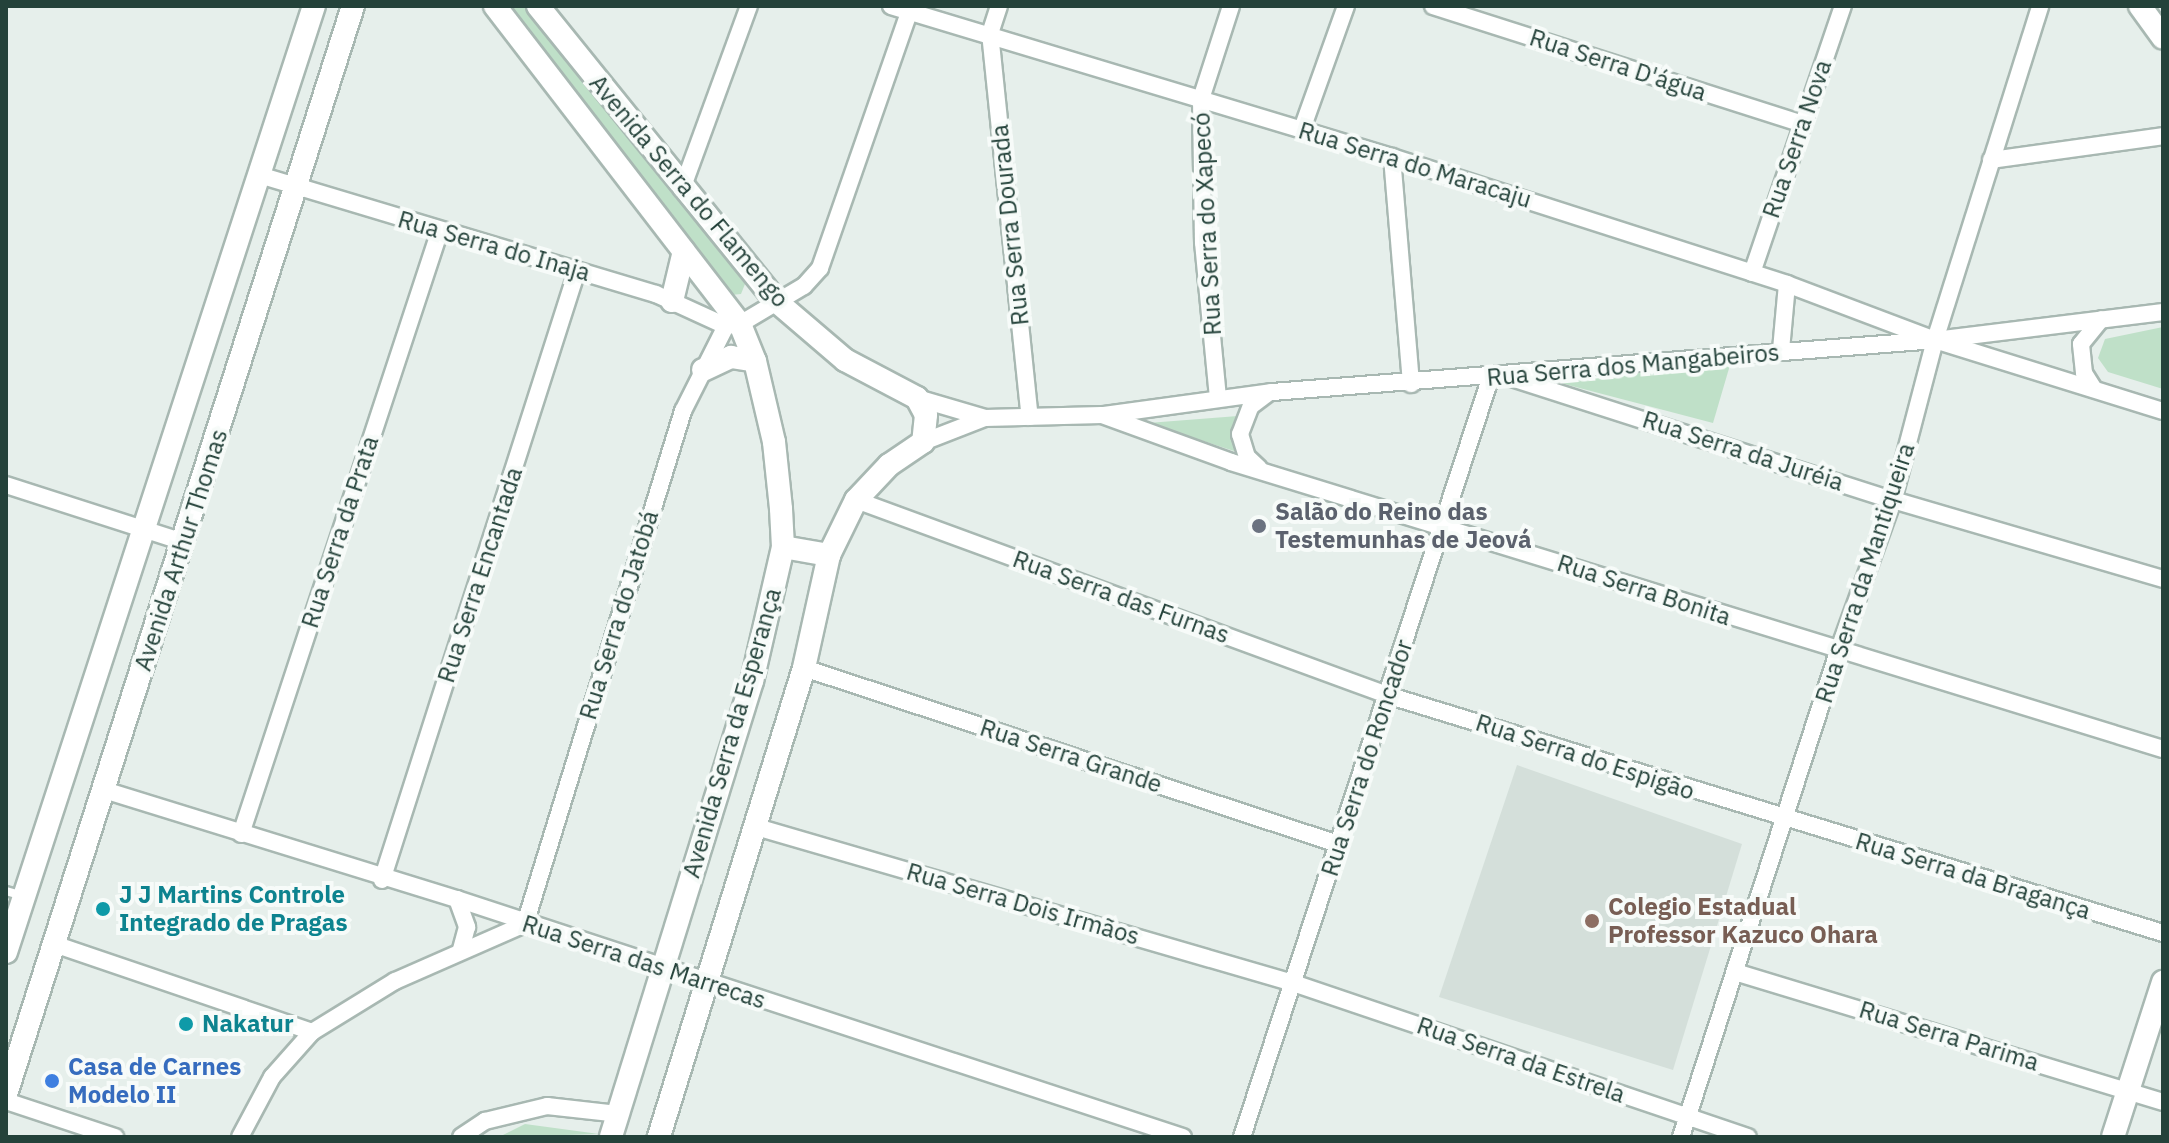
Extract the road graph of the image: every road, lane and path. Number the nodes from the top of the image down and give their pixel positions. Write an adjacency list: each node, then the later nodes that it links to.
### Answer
1 (353, 6): 24 (street, Avenida Arthur Thomas)
2 (495, 6): 27 (street, Avenida Serra do Flamengo)
3 (538, 6): 25 (street, Avenida Serra do Flamengo)
4 (749, 6): 25 (street)
5 (891, 6): 14 (street, Rua Serra do Maracaju)
6 (999, 6): 15 (street)
7 (1231, 6): 17 (street, Rua Serra do Xapecó)
8 (1346, 6): 19 (street)
9 (1433, 6): 18 (street, Rua Serra D'água)
10 (1843, 6): 18 (street, Rua Serra Nova)
11 (2040, 6): 22 (street, Rua Serra da Mantiqueira)
12 (2140, 6): 16 (street)
13 (308, 8): 23 (street, Avenida Arthur Thomas)
14 (909, 12): 15 (street, Rua Serra do Maracaju); 32 (street)
15 (990, 33): 17 (street, Rua Serra do Maracaju); 48 (street, Rua Serra Dourada)
16 (2163, 38)
17 (1201, 99): 19 (street, Rua Serra do Maracaju); 45 (street, Rua Serra do Xapecó)
18 (1803, 124): 29 (street, Rua Serra Nova)
19 (1302, 129): 21 (street, Rua Serra do Maracaju)
20 (2163, 136): 22 (street)
21 (1392, 157): 29 (street, Rua Serra do Maracaju); 41 (street)
22 (1991, 160): 36 (street, Rua Serra da Mantiqueira)
23 (259, 175): 24 (street, Rua Serra do Inaja); 56 (street, Avenida Arthur Thomas)
24 (297, 189): 26 (street, Rua Serra do Inaja); 57 (street, Avenida Arthur Thomas)
25 (682, 189): 32 (street, Avenida Serra do Flamengo)
26 (440, 230): 28 (street, Rua Serra do Inaja); 68 (street, Rua Serra da Prata)
27 (684, 251): 31 (street); 35 (street, Avenida Serra do Flamengo)
28 (577, 271): 31 (street, Rua Serra do Inaja); 70 (street, Rua Serra Encantada)
29 (1752, 273): 30 (street, Rua Serra do Maracaju)
30 (1787, 284): 36 (street, Rua Serra do Maracaju); 37 (street)
31 (672, 301): 35 (street, Rua Serra do Inaja)
32 (776, 301): 35 (street); 44 (street, Avenida Serra do Flamengo)
33 (2163, 312): 34 (street, Rua Serra dos Mangabeiros)
34 (2101, 319): 36 (street, Rua Serra dos Mangabeiros); 42 (street)
35 (733, 325): 38 (street, Avenida Serra da Esperança); 39 (street, Rua Serra do Jatobá)
36 (1935, 340): 37 (street, Rua Serra dos Mangabeiros); 42 (street, Rua Serra do Maracaju); 54 (street, Rua Serra da Mantiqueira)
37 (1781, 350): 40 (street, Rua Serra dos Mangabeiros)
38 (755, 361): 39 (street); 58 (street, Avenida Serra da Esperança)
39 (703, 370): 73 (street, Rua Serra do Jatobá)
40 (1499, 377): 41 (street, Rua Serra dos Mangabeiros); 54 (street, Rua Serra da Juréia); 55 (street, Rua Serra do Roncador)
41 (1411, 384): 43 (street, Rua Serra dos Mangabeiros)
42 (2094, 389): 46 (street, Rua Serra do Maracaju)
43 (1272, 392): 45 (street, Rua Serra dos Mangabeiros); 51 (street)
44 (917, 398): 49 (street, Avenida Serra do Flamengo); 50 (street)
45 (1218, 398): 47 (street, Rua Serra dos Mangabeiros)
46 (2163, 411)
47 (1102, 415): 48 (street, Rua Serra Bonita); 51 (street, Rua Serra Bonita)
48 (1030, 417): 49 (street, Rua Serra Bonita)
49 (985, 418): 50 (street, Avenida Serra da Esperança)
50 (923, 442): 53 (street, Avenida Serra da Esperança)
51 (1260, 469): 55 (street, Rua Serra Bonita)
52 (6, 485): 56 (street)
53 (856, 500): 59 (street, Avenida Serra da Esperança); 63 (street, Rua Serra das Furnas)
54 (1893, 500): 60 (street, Rua Serra da Juréia); 61 (street, Rua Serra da Mantiqueira)
55 (1444, 525): 61 (street, Rua Serra Bonita); 63 (street, Rua Serra do Roncador)
56 (144, 528): 57 (street); 71 (street, Avenida Arthur Thomas)
57 (184, 542): 65 (street, Avenida Arthur Thomas)
58 (783, 547): 59 (street); 78 (street, Avenida Serra da Esperança)
59 (829, 555): 62 (street, Avenida Serra da Esperança)
60 (2163, 579)
61 (1838, 652): 64 (street, Rua Serra Bonita); 66 (street, Rua Serra da Mantiqueira)
62 (804, 668): 67 (street, Avenida Serra da Esperança); 69 (street, Rua Serra Grande)
63 (1387, 695): 66 (street, Rua Serra do Espigão); 69 (street, Rua Serra do Roncador)
64 (2163, 749)
65 (104, 790): 68 (street, Rua Serra das Marrecas); 75 (street, Avenida Arthur Thomas)
66 (1784, 820): 74 (street, Rua Serra da Bragança); 79 (street, Rua Serra da Mantiqueira)
67 (753, 826): 80 (street, Avenida Serra da Esperança); 82 (street, Rua Serra Dois Irmãos)
68 (241, 834): 70 (street, Rua Serra das Marrecas)
69 (1338, 844): 82 (street, Rua Serra do Roncador)
70 (382, 880): 72 (street, Rua Serra das Marrecas)
71 (15, 894): 77 (street, Avenida Arthur Thomas)
72 (457, 899): 73 (street, Rua Serra das Marrecas); 76 (street)
73 (525, 924): 76 (street); 78 (street, Rua Serra das Marrecas)
74 (2163, 933)
75 (54, 944): 83 (street); 85 (street, Avenida Arthur Thomas)
76 (461, 950): 83 (street)
77 (6, 952)
78 (663, 969): 80 (street, Rua Serra das Marrecas); 88 (street, Avenida Serra da Esperança)
79 (1735, 972): 84 (street, Rua Serra Parima); 89 (street, Rua Serra da Mantiqueira)
80 (703, 982): 94 (street, Avenida Serra da Esperança); 95 (street, Rua Serra das Marrecas)
81 (2163, 982): 84 (street)
82 (1293, 983): 89 (street, Rua Serra da Estrela); 96 (street, Rua Serra do Roncador)
83 (312, 1032): 91 (street)
84 (2128, 1090): 87 (street, Rua Serra Parima); 99 (street)
85 (6, 1094)
86 (6, 1101): 90 (street)
87 (2163, 1102)
88 (618, 1114): 92 (street); 93 (street, Avenida Serra da Esperança)
89 (1688, 1116): 97 (street, Rua Serra da Mantiqueira); 98 (street, Rua Serra da Estrela)
90 (115, 1137)
91 (240, 1137)
92 (461, 1137)
93 (611, 1137)
94 (659, 1137)
95 (1183, 1137)
96 (1242, 1137)
97 (1681, 1137)
98 (1748, 1137)
99 (2113, 1137)

